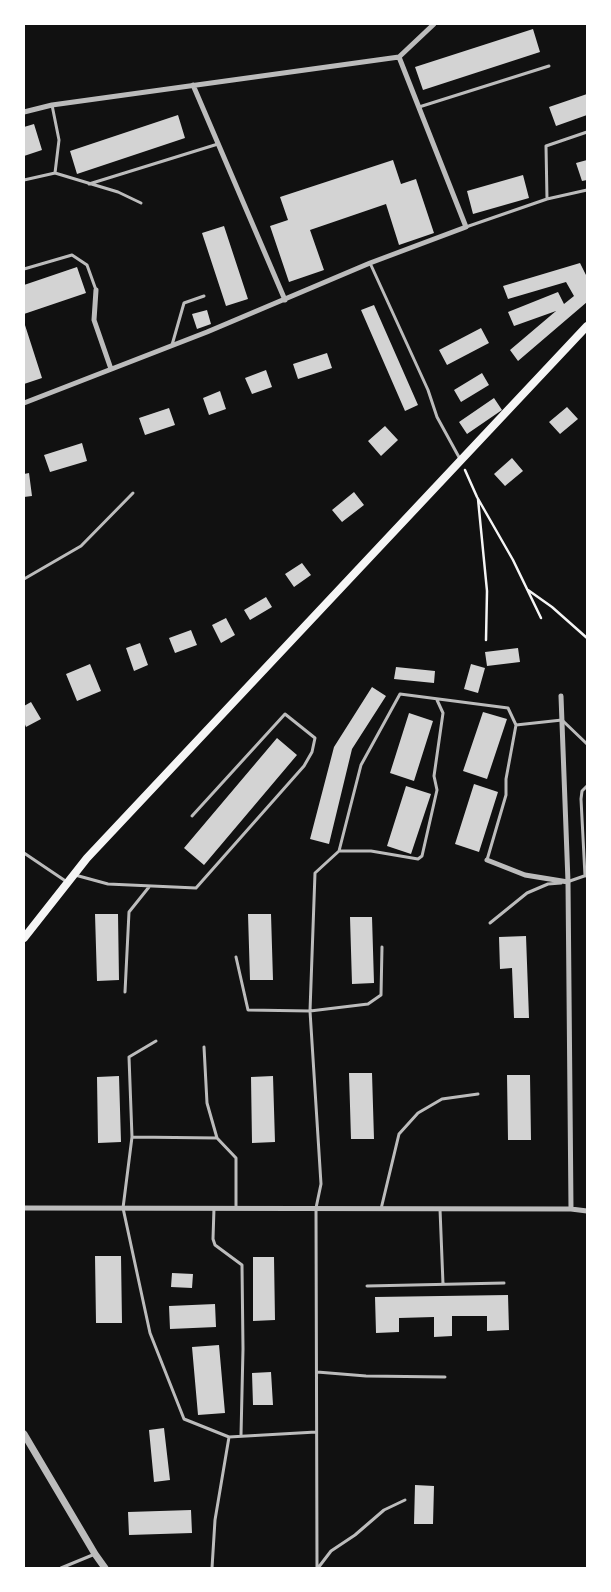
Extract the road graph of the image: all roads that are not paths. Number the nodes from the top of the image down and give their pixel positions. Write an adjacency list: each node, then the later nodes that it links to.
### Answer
1 (434, 24): 2 (street)
2 (399, 57): 4 (street); 6 (street)
3 (549, 66): 6 (lane)
4 (193, 85): 5 (street); 9 (street)
5 (52, 105): 7 (street); 10 (lane)
6 (419, 107): 16 (street)
7 (24, 112)
8 (587, 132): 14 (lane)
9 (218, 144): 12 (lane); 21 (street)
10 (55, 173): 11 (lane); 12 (lane)
11 (24, 180)
12 (89, 184): 15 (lane)
13 (587, 190): 14 (lane)
14 (547, 199): 16 (lane)
15 (141, 203)
16 (466, 227): 17 (street)
17 (370, 263): 21 (street); 26 (lane)
18 (24, 269): 19 (lane)
19 (96, 290): 24 (street)
20 (204, 296): 23 (lane)
21 (285, 300): 23 (street)
22 (587, 326): 26 (main road)
23 (172, 345): 24 (street)
24 (111, 369): 25 (street)
25 (24, 403)
26 (462, 461): 39 (main road)
27 (134, 493): 28 (lane)
28 (24, 579)
29 (561, 696): 31 (street)
30 (437, 700): 32 (lane); 36 (lane); 36 (lane)
31 (562, 720): 32 (lane); 33 (lane); 42 (street)
32 (516, 725): 38 (lane)
33 (587, 744)
34 (587, 786): 40 (lane)
35 (192, 816): 43 (lane)
36 (339, 851): 49 (lane)
37 (24, 853): 41 (lane)
38 (487, 860): 42 (street)
39 (74, 875): 41 (main road); 43 (lane)
40 (586, 875): 42 (lane)
41 (68, 882): 45 (main road)
42 (568, 882): 44 (lane); 62 (street)
43 (149, 886): 48 (lane)
44 (490, 923)
45 (24, 938)
46 (382, 947): 49 (lane)
47 (236, 957): 49 (lane)
48 (125, 992)
49 (310, 1011): 59 (lane)
50 (156, 1041): 53 (lane)
51 (204, 1047): 54 (lane)
52 (478, 1094): 61 (lane)
53 (132, 1137): 54 (lane); 56 (lane)
54 (217, 1138): 58 (lane)
55 (24, 1208): 56 (street)
56 (123, 1208): 57 (street); 72 (lane)
57 (214, 1208): 58 (street); 71 (lane)
58 (236, 1208): 59 (street)
59 (316, 1208): 61 (street); 67 (lane)
60 (440, 1208): 61 (street); 62 (street); 65 (lane)
61 (381, 1209)
62 (571, 1209): 63 (street)
63 (587, 1211)
64 (504, 1283): 65 (lane)
65 (443, 1284): 66 (lane)
66 (367, 1286)
67 (317, 1372): 68 (lane); 69 (lane)
68 (445, 1376)
69 (316, 1432): 71 (lane); 78 (lane)
70 (24, 1434): 74 (street)
71 (241, 1435): 72 (lane)
72 (229, 1437): 77 (lane)
73 (405, 1500): 78 (lane)
74 (95, 1554): 75 (lane); 76 (street)
75 (61, 1568)
76 (105, 1568)
77 (212, 1568)
78 (318, 1568)

